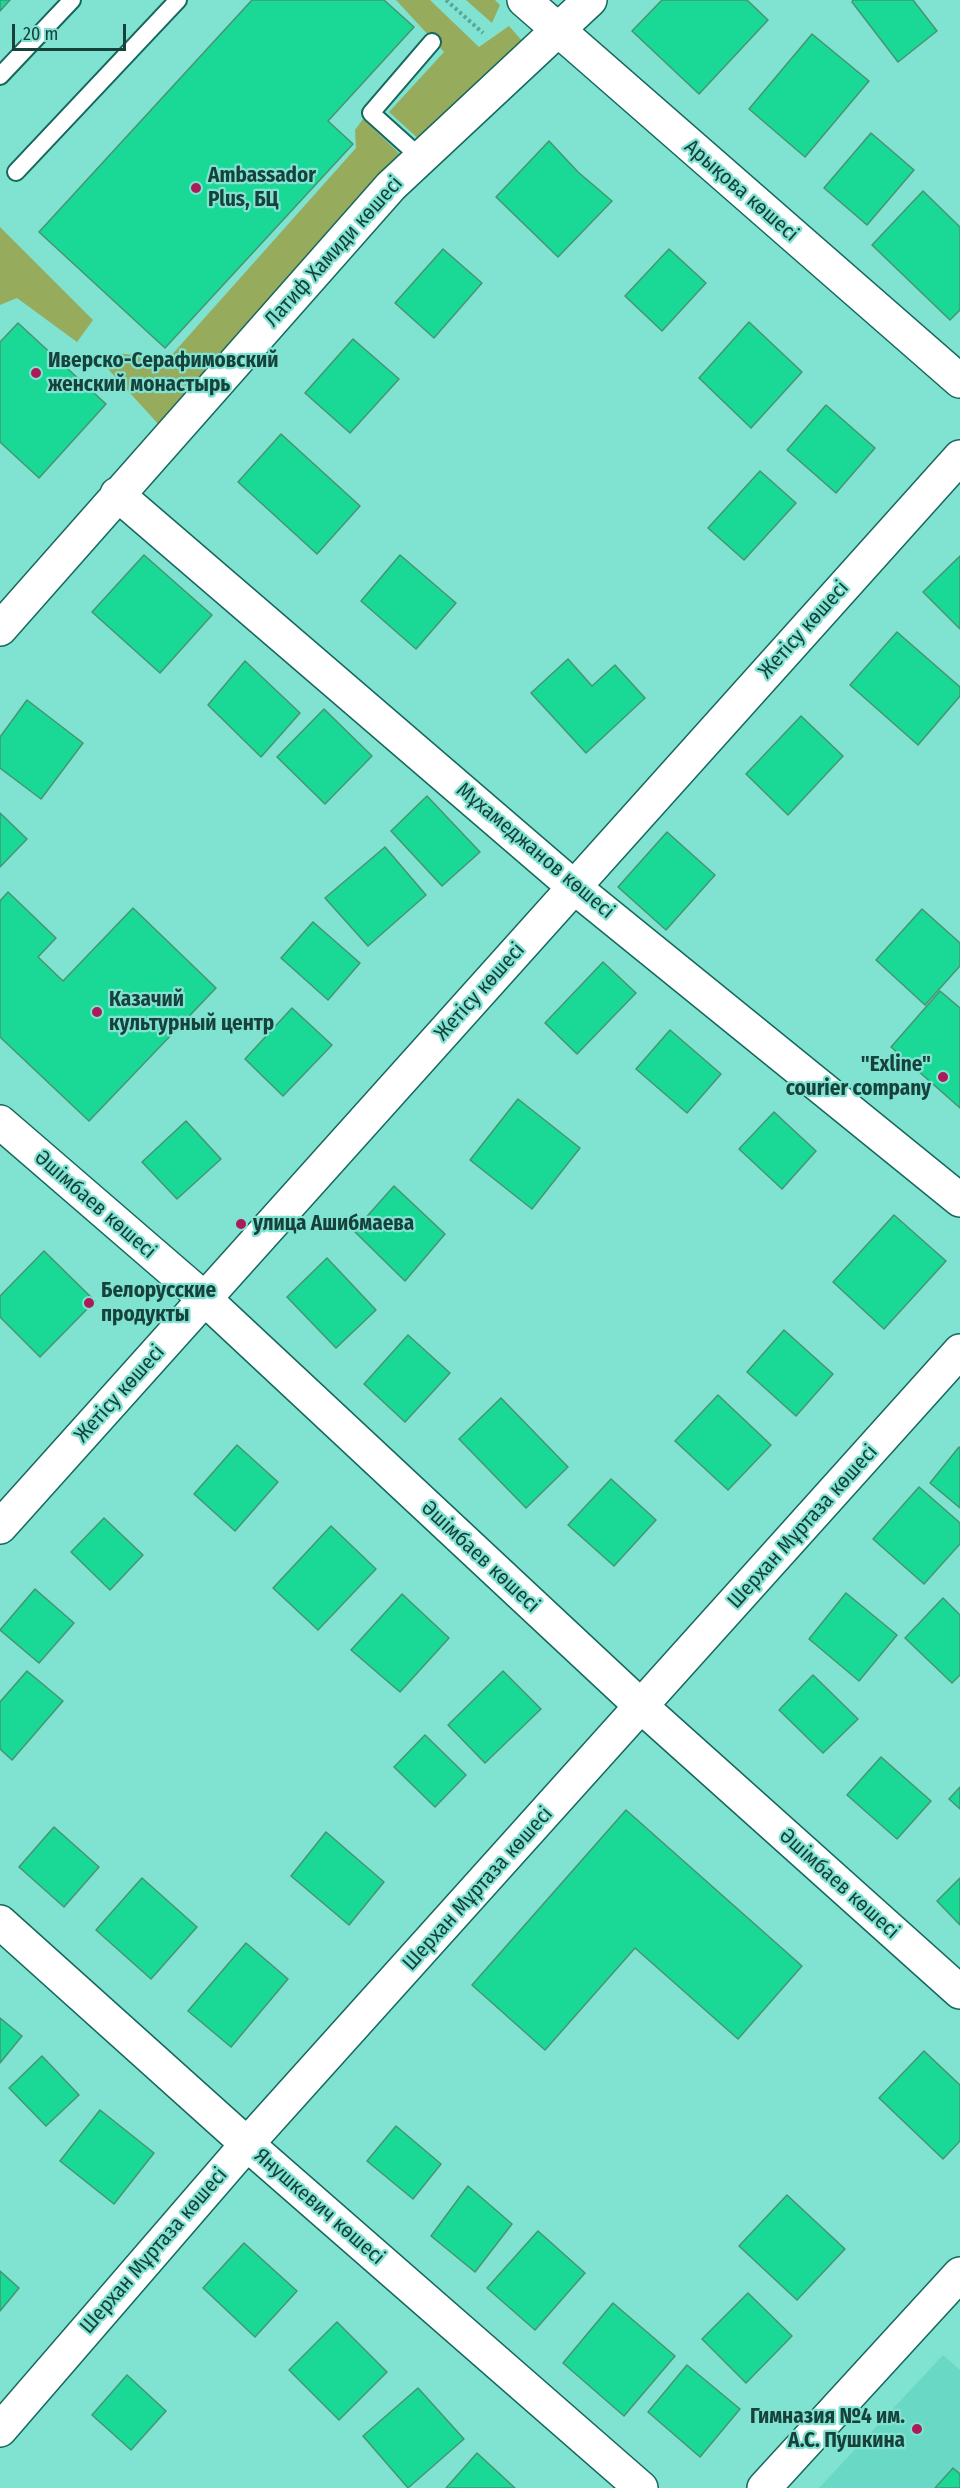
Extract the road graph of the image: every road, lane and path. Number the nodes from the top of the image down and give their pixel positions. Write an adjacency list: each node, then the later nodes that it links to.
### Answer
1 (72, 0): 9 (lane)
2 (178, 0): 11 (lane)
3 (446, 0): 7 (path)
4 (590, 0): 6 (street, Латиф Хамиди көшесі)
5 (527, 1): 6 (street, Арықова көшесі)
6 (558, 32): 10 (street, Латиф Хамиди көшесі); 12 (street, Арықова көшесі)
7 (483, 33)
8 (432, 42): 10 (lane)
9 (0, 76)
10 (421, 158): 14 (street, Латиф Хамиди көшесі)
11 (16, 172)
12 (960, 381)
13 (960, 457): 16 (street, Жетісу көшесі)
14 (117, 494): 15 (street, Латиф Хамиди көшесі); 16 (street, Мұхамеджанов көшесі)
15 (0, 629)
16 (574, 887): 18 (street, Мұхамеджанов көшесі); 19 (street, Жетісу көшесі)
17 (0, 1122): 19 (street, Әшімбаев көшесі)
18 (960, 1200)
19 (205, 1299): 21 (street, Жетісу көшесі); 22 (street, Әшімбаев көшесі)
20 (960, 1351): 22 (street, Шерхан Мұртаза көшесі)
21 (0, 1527)
22 (642, 1707): 24 (street, Әшімбаев көшесі); 25 (street, Шерхан Мұртаза көшесі)
23 (0, 1922): 25 (street, Янушкевич көшесі)
24 (960, 1992)
25 (247, 2144): 27 (street, Шерхан Мұртаза көшесі); 28 (street, Янушкевич көшесі)
26 (960, 2274): 29 (street)
27 (0, 2430)
28 (641, 2488)
29 (764, 2488)

